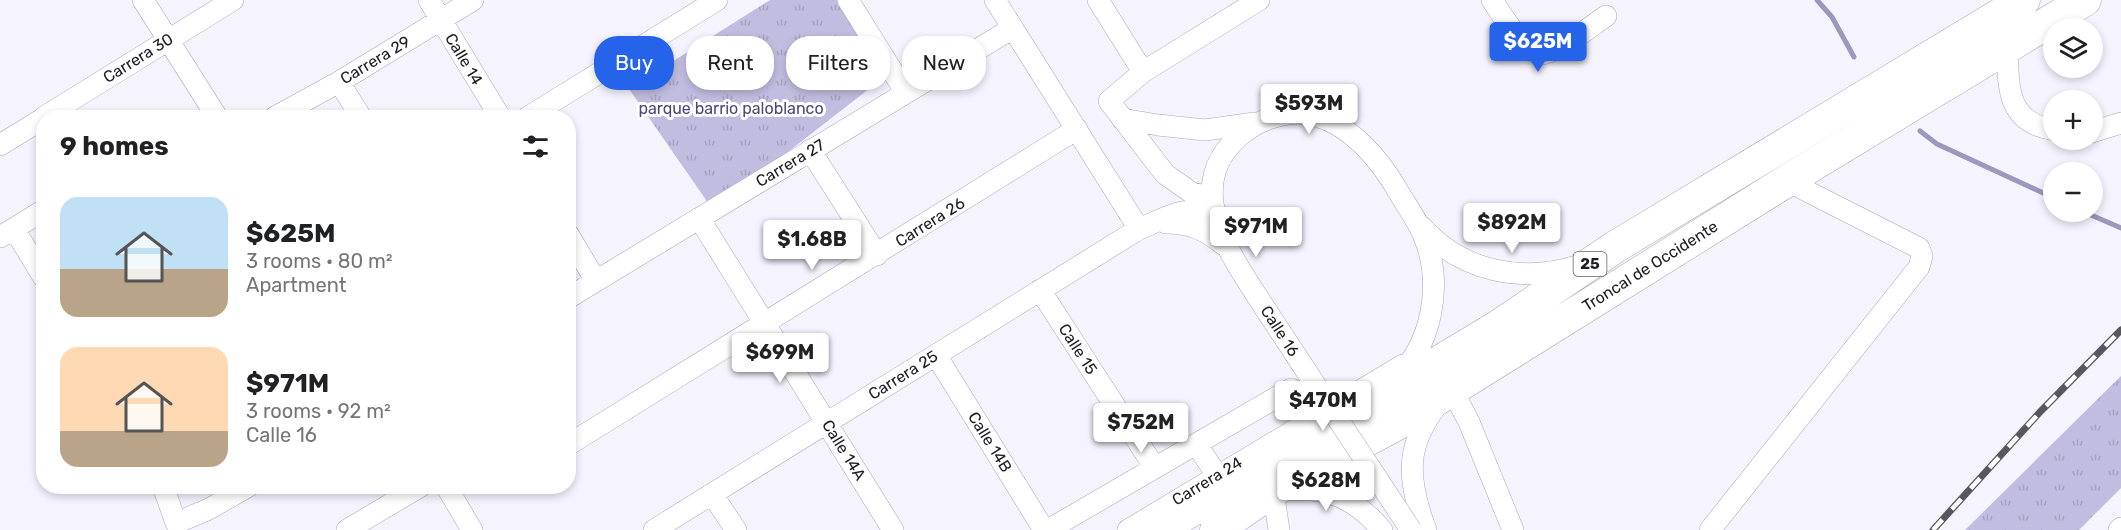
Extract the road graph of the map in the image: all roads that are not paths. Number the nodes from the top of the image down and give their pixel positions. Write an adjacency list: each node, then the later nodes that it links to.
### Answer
1 (143, 0): 16 (street)
2 (233, 0): 16 (street, Carrera 30)
3 (429, 0): 14 (street, Calle 14)
4 (473, 0): 14 (street, Carrera 29)
5 (717, 0): 26 (street)
6 (848, 0): 20 (street)
7 (995, 0): 15 (street)
8 (1259, 0): 18 (street)
9 (1492, 0): 13 (street)
10 (2024, 0): 46 (highway, Troncal de Occidente / 25)
11 (2085, 0): 17 (highway, Troncal de Occidente / 25)
12 (1104, 2): 18 (street)
13 (1606, 16)
14 (441, 20): 19 (street, Carrera 29); 25 (street, Calle 14)
15 (1013, 28): 20 (street, Carrera 27); 32 (street)
16 (169, 39): 21 (street, Carrera 30); 22 (street)
17 (2007, 47): 31 (street); 36 (highway, Troncal de Occidente / 25)
18 (1143, 72): 27 (street)
19 (339, 82): 23 (street, Carrera 29); 24 (street)
20 (906, 93): 35 (street, Carrera 27)
21 (55, 110)
22 (207, 110)
23 (288, 110)
24 (357, 110)
25 (496, 110)
26 (539, 110)
27 (1122, 118): 29 (street); 37 (street)
28 (36, 122): 34 (street, Carrera 30)
29 (1257, 123): 37 (street); 41 (street)
30 (2121, 123): 33 (street)
31 (2043, 126)
32 (1077, 129): 42 (street); 47 (street, Carrera 26)
33 (2103, 129)
34 (0, 145)
35 (810, 150): 39 (street, Carrera 27); 47 (street)
36 (1787, 181): 55 (highway, Troncal de Occidente / 25); 83 (street)
37 (1211, 197): 40 (street, Calle 16)
38 (36, 215): 43 (street)
39 (699, 218): 49 (street, Carrera 27); 52 (street, Calle 14A)
40 (1214, 218): 42 (street, Carrera 25); 44 (street, Calle 16)
41 (1414, 218): 46 (street); 54 (street)
42 (1146, 226): 44 (street); 50 (street, Carrera 25)
43 (7, 233): 48 (street)
44 (1225, 246): 80 (street, Calle 16, bridge)
45 (576, 247): 49 (street)
46 (1615, 247): 57 (highway, Troncal de Occidente / 25)
47 (877, 255): 52 (street, Carrera 26)
48 (36, 268)
49 (596, 281): 51 (street, Carrera 27)
50 (1040, 290): 53 (street, Carrera 25); 61 (street, Calle 15)
51 (576, 293)
52 (765, 323): 58 (street, Calle 14A); 59 (street, Carrera 26)
53 (936, 355): 58 (street, Carrera 25); 74 (street, Calle 14B)
54 (1411, 360): 57 (street); 62 (street, Carrera 24)
55 (1451, 388): 63 (highway, Troncal de Occidente / 25); 81 (street); 82 (street)
56 (1291, 389): 60 (street)
57 (1368, 404): 76 (highway, Troncal de Occidente / 25)
58 (827, 422): 68 (street, Carrera 25); 73 (street, Calle 14A)
59 (576, 441)
60 (1196, 444): 61 (street); 62 (street)
61 (1155, 468): 74 (street)
62 (1217, 475): 75 (street, Carrera 24)
63 (1273, 491): 77 (highway, Troncal de Occidente / 25); 78 (street); 79 (street)
64 (166, 494): 65 (street)
65 (235, 494)
66 (408, 494): 69 (street)
67 (451, 494): 70 (street)
68 (712, 494): 71 (street, Carrera 25); 72 (street)
69 (347, 530)
70 (472, 530)
71 (654, 530)
72 (736, 530)
73 (893, 530)
74 (1046, 530)
75 (1128, 530)
76 (1159, 530)
77 (1216, 530)
78 (1279, 530)
79 (1382, 530)
80 (1411, 530)
81 (1426, 530)
82 (1513, 530)
83 (1710, 530)

